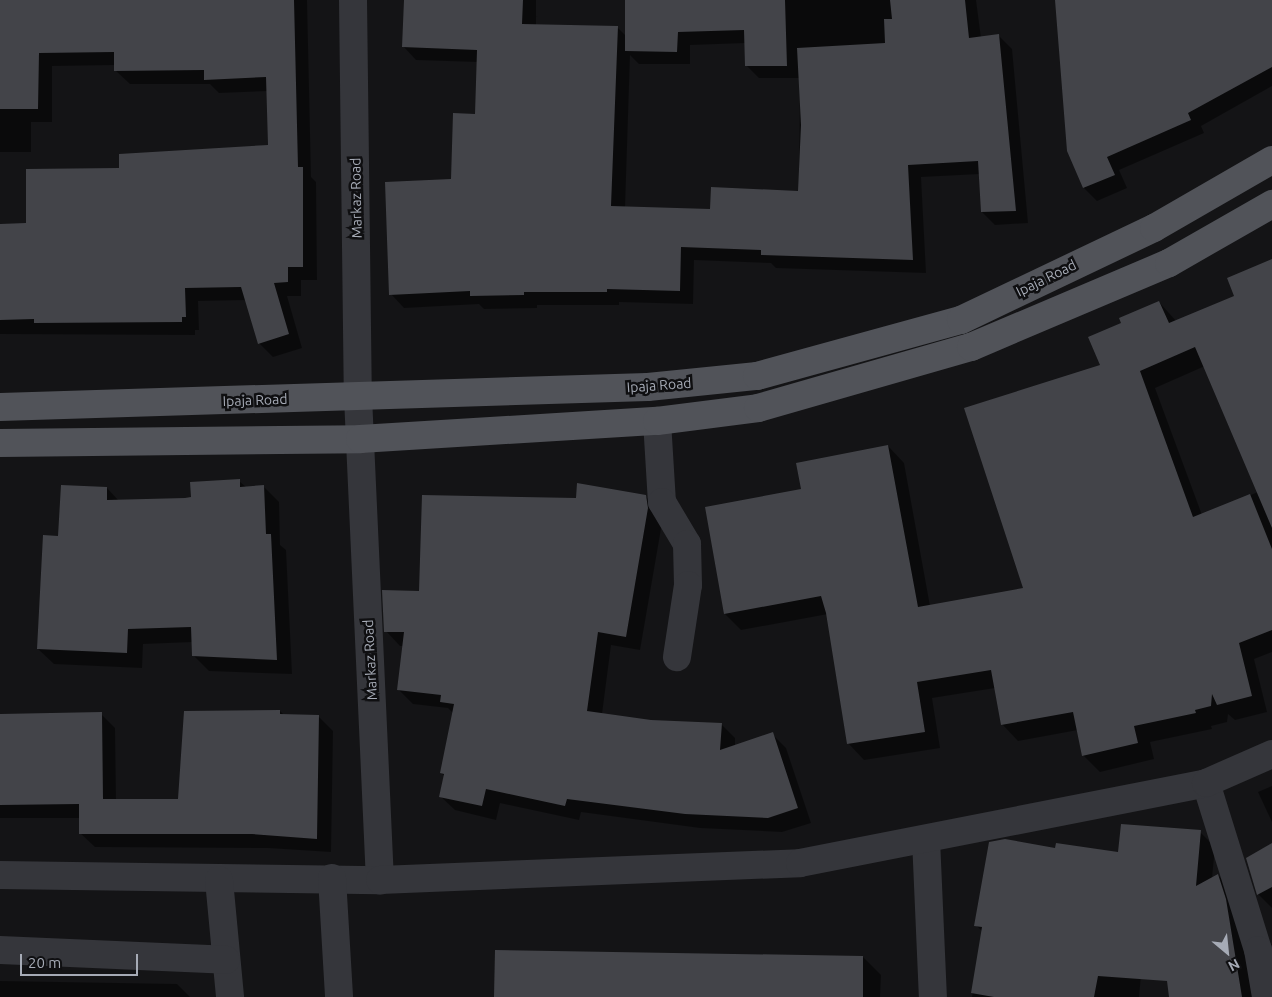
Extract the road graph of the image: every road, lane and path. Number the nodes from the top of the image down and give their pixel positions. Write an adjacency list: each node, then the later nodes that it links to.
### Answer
1 (353, 0): 6 (street, Markaz Road)
2 (1272, 160): 4 (main road, Ipaja Road)
3 (1272, 204): 5 (main road)
4 (961, 320): 5 (main road); 6 (main road, Ipaja Road)
5 (971, 347): 8 (main road)
6 (358, 397): 7 (main road, Ipaja Road); 9 (street, Markaz Road)
7 (0, 407)
8 (657, 421): 9 (main road); 11 (street)
9 (360, 439): 10 (main road); 18 (street, Markaz Road)
10 (0, 443)
11 (677, 657)
12 (1272, 754): 13 (street)
13 (1206, 783): 14 (street); 24 (street)
14 (926, 839): 18 (street); 23 (street)
15 (0, 875): 17 (street)
16 (332, 878): 17 (street); 18 (street); 22 (street)
17 (219, 880): 20 (street)
18 (380, 880)
19 (0, 950): 20 (street)
20 (226, 960): 21 (street)
21 (230, 997)
22 (339, 997)
23 (933, 997)
24 (1266, 997)

